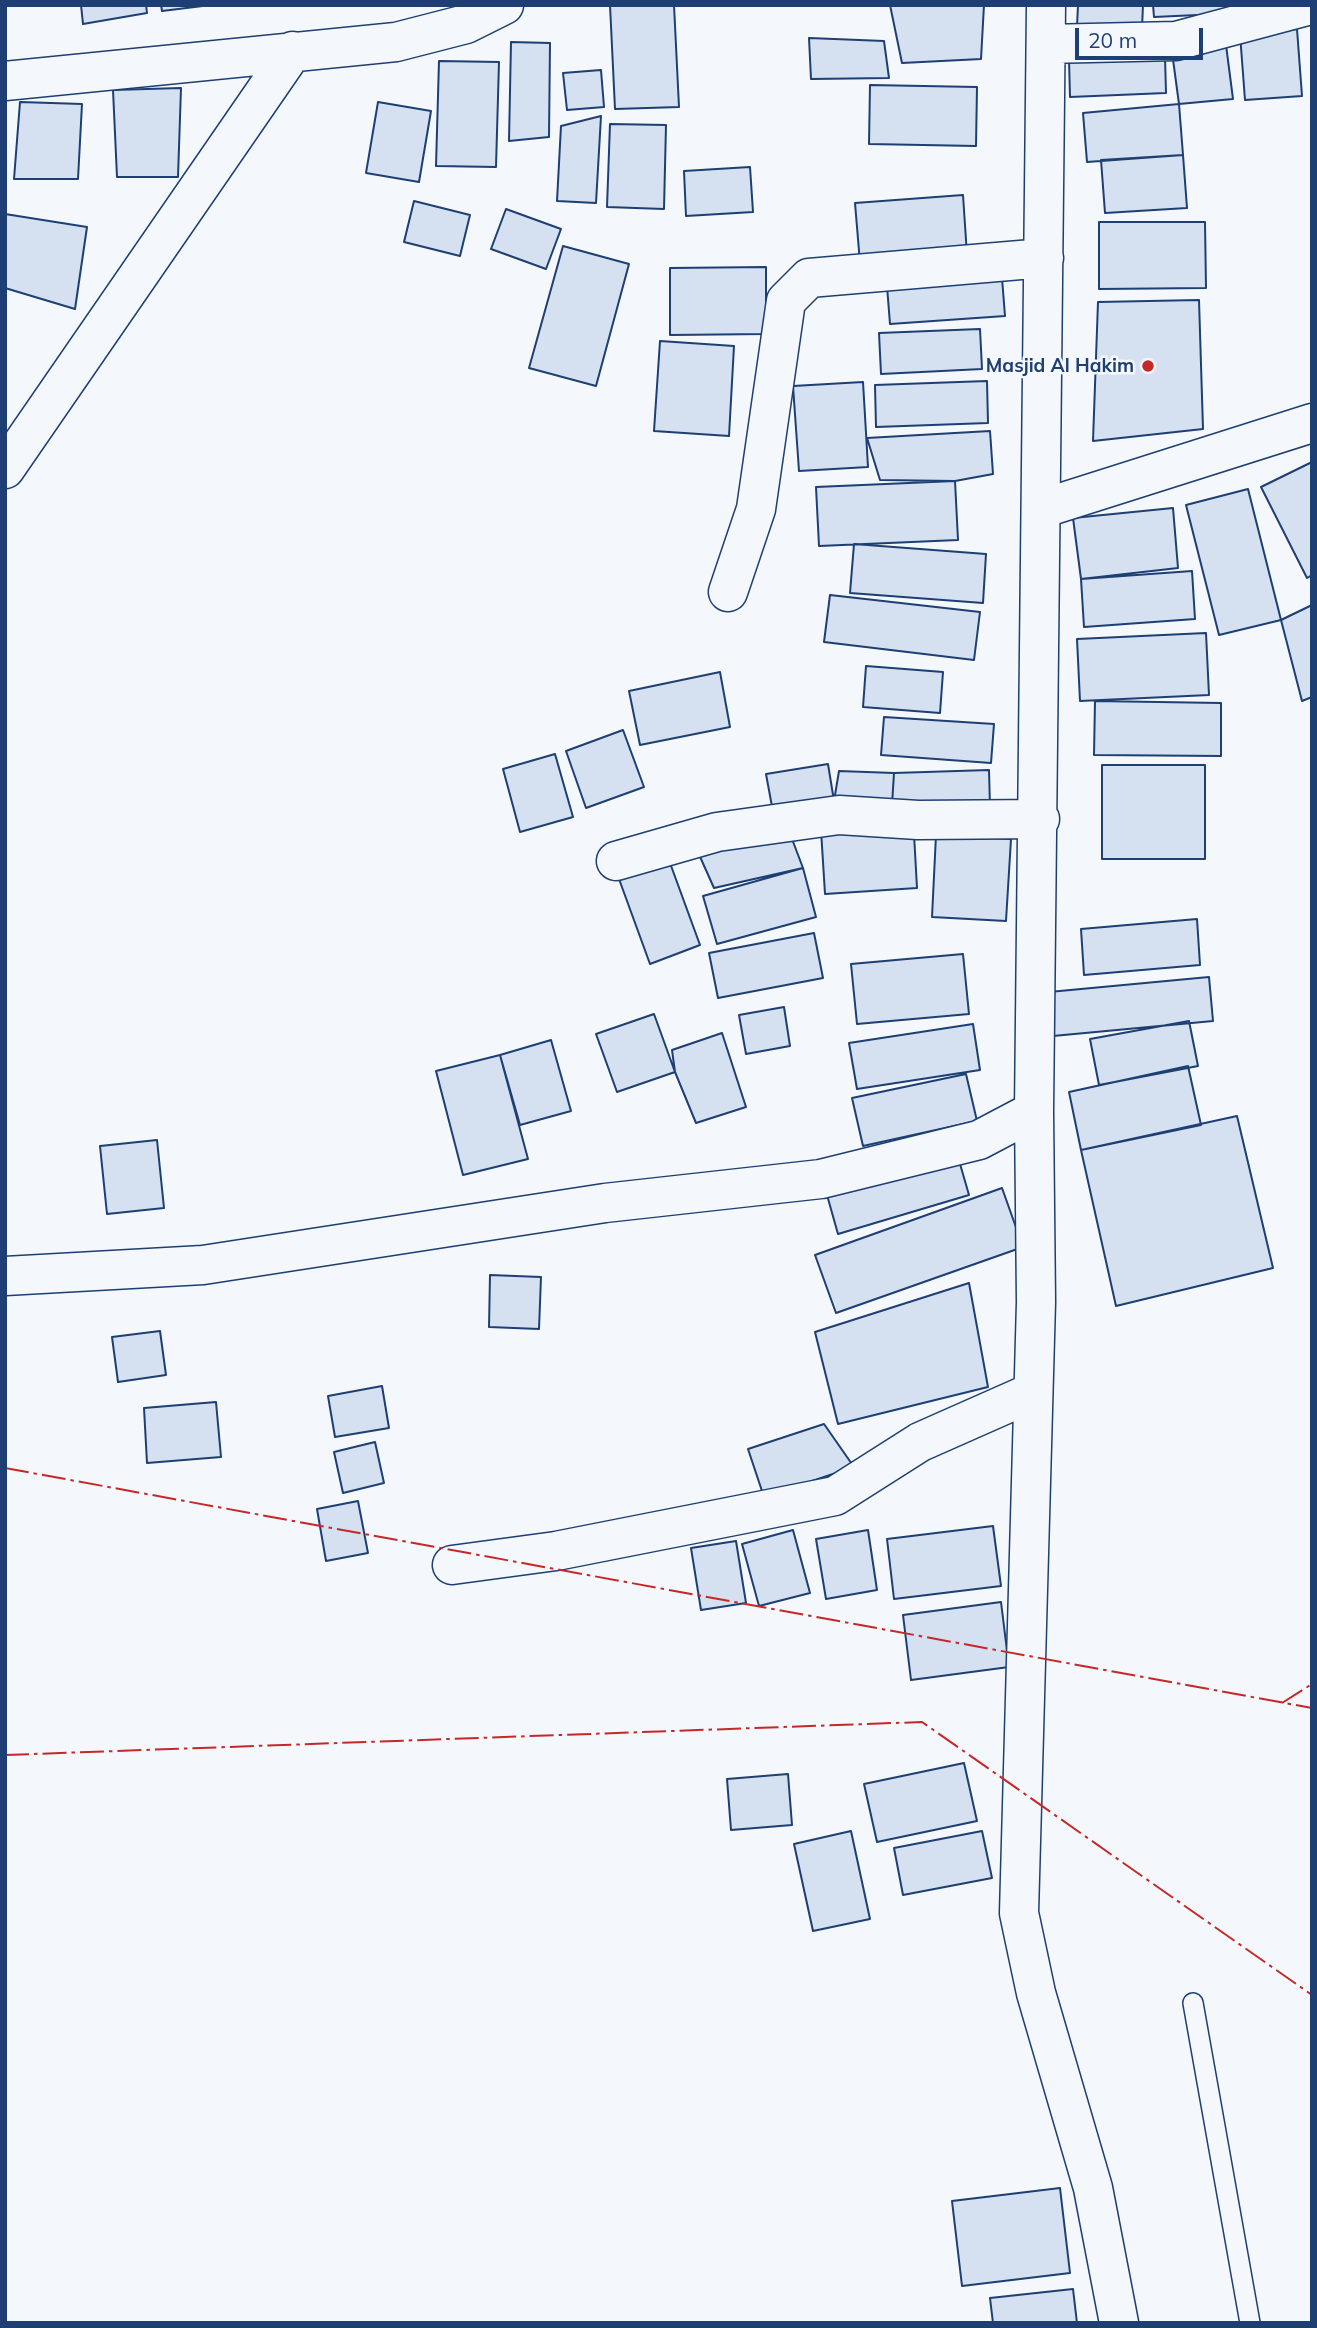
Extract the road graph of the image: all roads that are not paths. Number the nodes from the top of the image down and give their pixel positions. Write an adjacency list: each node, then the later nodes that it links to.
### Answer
1 (504, 5): 5 (street)
2 (1046, 5): 4 (street)
3 (1311, 5): 4 (street)
4 (1047, 44): 7 (street)
5 (293, 51): 6 (street); 9 (street)
6 (5, 81)
7 (1044, 258): 10 (street); 11 (street)
8 (1312, 423): 10 (street)
9 (5, 470)
10 (1041, 509): 12 (street)
11 (728, 592)
12 (1040, 819): 13 (street); 14 (street)
13 (616, 861)
14 (1034, 1111): 15 (street); 16 (street)
15 (5, 1276)
16 (1034, 1392): 17 (street); 19 (street)
17 (452, 1565)
18 (1193, 2003): 20 (lane)
19 (1119, 2323)
20 (1250, 2323)

